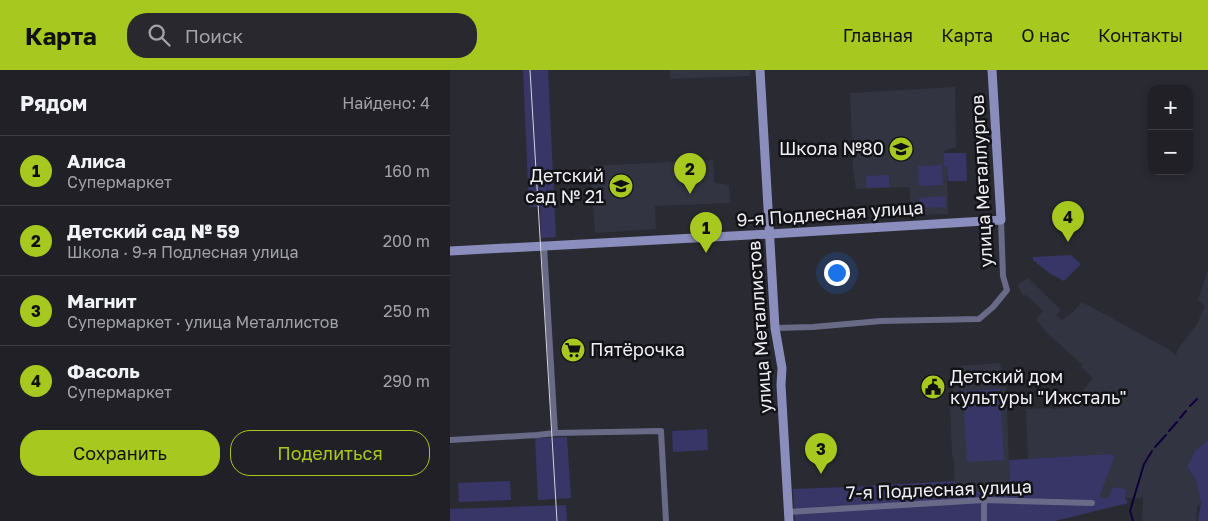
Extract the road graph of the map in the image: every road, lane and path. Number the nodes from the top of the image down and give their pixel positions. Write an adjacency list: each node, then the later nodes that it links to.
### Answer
1 (760, 70): 4 (street, улица Металлистов)
2 (992, 70): 3 (street, улица Металлургов)
3 (1001, 220): 4 (street, 9-я Подлесная улица); 7 (street, улица Металлургов)
4 (770, 234): 5 (street, 9-я Подлесная улица); 7 (street, улица Металлистов)
5 (544, 246): 6 (street, 9-я Подлесная улица); 8 (street)
6 (450, 251)
7 (775, 328): 12 (street, улица Металлистов)
8 (555, 433): 9 (street); 13 (street)
9 (450, 440)
10 (984, 500): 11 (street, 7-я Подлесная улица); 12 (street, 7-я Подлесная улица); 14 (street)
11 (1092, 503)
12 (788, 517)
13 (666, 521)
14 (984, 521)

